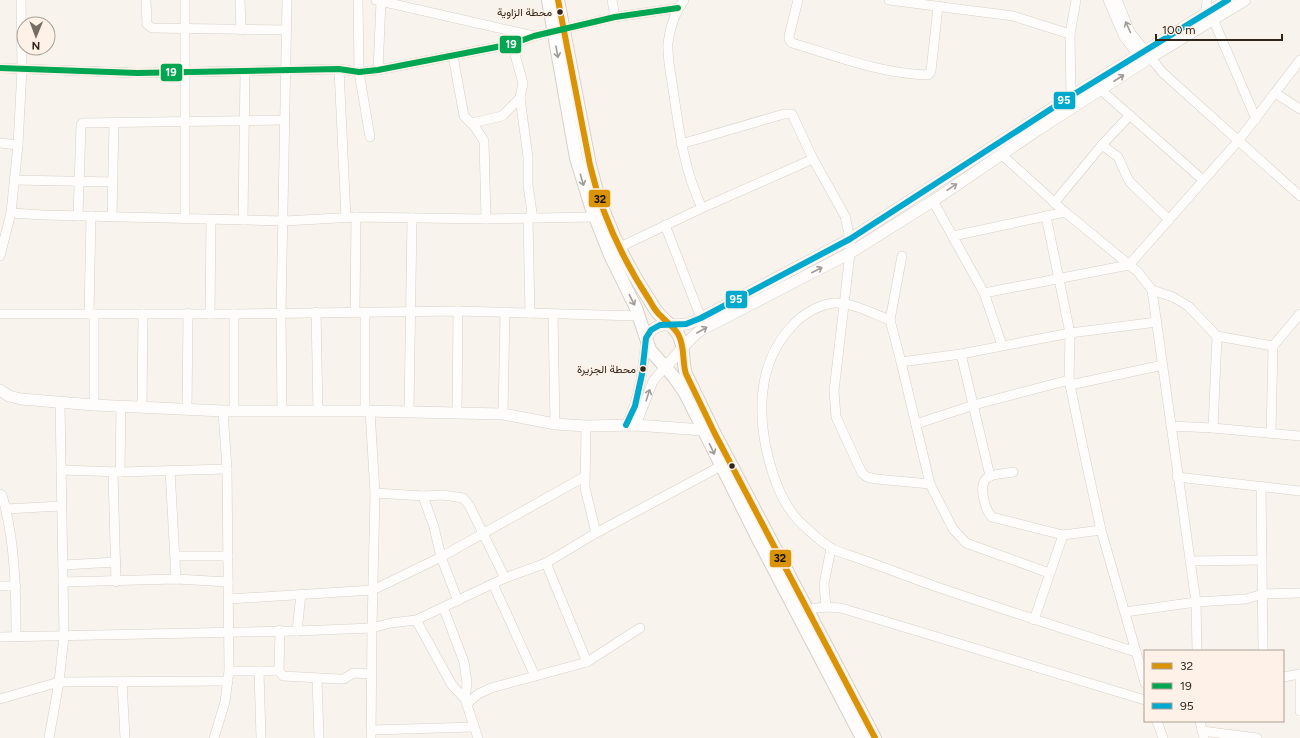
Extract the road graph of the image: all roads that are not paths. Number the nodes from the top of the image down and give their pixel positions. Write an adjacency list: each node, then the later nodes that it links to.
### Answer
1 (21, 0): 35 (street)
2 (146, 0): 24 (street)
3 (184, 0): 24 (street)
4 (240, 0): 25 (street)
5 (287, 0): 26 (street)
6 (358, 0): 41 (street)
7 (548, 0): 27 (main road)
8 (558, 0): 27 (main road)
9 (612, 0): 23 (street)
10 (684, 0): 21 (street)
11 (798, 0): 20 (street)
12 (890, 0): 20 (street)
13 (1076, 0): 28 (street)
14 (1108, 0): 32 (street)
15 (1117, 0): 32 (street, one-way to 15)
16 (1207, 0): 22 (street)
17 (1228, 0): 22 (street)
18 (1245, 0): 22 (street)
19 (384, 1): 29 (street); 38 (street)
20 (938, 6): 28 (street)
21 (678, 8): 23 (street); 58 (street)
22 (1210, 16): 32 (street); 48 (street)
23 (615, 17): 27 (street)
24 (185, 29): 25 (street); 39 (street)
25 (241, 30): 26 (street)
26 (286, 30): 37 (street)
27 (559, 30): 29 (street); 73 (main road)
28 (1070, 34): 44 (street)
29 (534, 36): 30 (street)
30 (512, 44): 31 (street); 45 (street)
31 (453, 56): 38 (street); 53 (street)
32 (1147, 58): 42 (street, one-way to 32); 44 (street); 56 (street)
33 (1300, 60): 43 (street)
34 (0, 68): 35 (street)
35 (22, 69): 39 (street); 59 (street)
36 (338, 69): 37 (street); 41 (street); 79 (street)
37 (285, 70): 40 (street); 49 (street)
38 (378, 70): 41 (street)
39 (186, 72): 40 (street); 52 (street)
40 (244, 72): 50 (street)
41 (359, 72): 55 (street)
42 (1101, 90): 47 (street); 54 (street)
43 (1275, 93): 46 (street); 48 (street)
44 (1071, 96): 54 (street)
45 (520, 98): 53 (street); 83 (street)
46 (1300, 109)
47 (1130, 115): 60 (street); 64 (street)
48 (1256, 119): 56 (street)
49 (284, 120): 50 (street); 87 (street)
50 (244, 122): 52 (street); 85 (street)
51 (114, 123): 52 (street); 65 (street); 66 (street)
52 (185, 123): 81 (street)
53 (472, 123): 82 (street)
54 (1036, 125): 61 (street); 90 (street)
55 (370, 137)
56 (1239, 140): 64 (street); 67 (street)
57 (0, 143): 59 (street)
58 (681, 144): 62 (street); 70 (street)
59 (18, 145): 63 (street)
60 (1102, 145): 69 (street); 86 (street)
61 (1001, 154): 68 (street, one-way to 61); 69 (street)
62 (813, 159): 70 (street); 90 (street)
63 (15, 180): 65 (street); 72 (street)
64 (1203, 180): 86 (street)
65 (80, 182): 66 (street); 74 (street)
66 (113, 182): 76 (street)
67 (1300, 196)
68 (933, 201): 89 (street); 92 (street)
69 (1054, 203): 71 (street)
70 (702, 208): 88 (street)
71 (1065, 212): 77 (street); 95 (street)
72 (11, 213): 74 (street); 93 (street)
73 (597, 213): 83 (street); 91 (main road); 116 (main road, one-way to 116)
74 (78, 216): 75 (street)
75 (91, 216): 76 (street); 109 (street)
76 (112, 216): 81 (street)
77 (1046, 216): 89 (street); 96 (street)
78 (356, 217): 79 (street); 80 (street); 103 (street)
79 (346, 218): 87 (street)
80 (412, 218): 82 (street); 106 (street)
81 (185, 219): 84 (street)
82 (486, 219): 83 (street)
83 (528, 219): 107 (street)
84 (211, 220): 85 (street); 112 (street)
85 (243, 220): 87 (street)
86 (1169, 220): 95 (street)
87 (284, 221): 105 (street)
88 (665, 225): 91 (street); 117 (street)
89 (953, 236): 98 (street)
90 (850, 239): 92 (street); 101 (street)
91 (620, 247): 120 (main road)
92 (850, 253): 99 (street); 101 (street, one-way to 92)
93 (0, 256)
94 (902, 256): 118 (street)
95 (1130, 265): 96 (street); 97 (street)
96 (1060, 279): 98 (street); 121 (street)
97 (1152, 290): 119 (street); 122 (street)
98 (984, 293): 124 (street)
99 (844, 304): 118 (street); 164 (street); 176 (street)
100 (458, 311): 104 (street); 106 (street); 144 (street)
101 (727, 311): 117 (street); 126 (street, one-way to 101)
102 (316, 312): 103 (street); 105 (street); 141 (street)
103 (360, 312): 106 (street); 142 (street)
104 (505, 312): 107 (street); 145 (street)
105 (281, 313): 113 (street); 140 (street)
106 (411, 313): 143 (street)
107 (530, 313): 115 (street)
108 (0, 314): 109 (street)
109 (91, 314): 110 (street); 134 (street)
110 (143, 314): 111 (street); 137 (street)
111 (188, 314): 112 (street); 138 (street)
112 (210, 314): 113 (street)
113 (234, 314): 139 (street)
114 (1300, 314): 125 (street)
115 (553, 315): 116 (street); 146 (street)
116 (639, 316): 123 (main road)
117 (701, 318): 120 (street)
118 (890, 320): 128 (street)
119 (1157, 322): 121 (street); 129 (street)
120 (671, 325): 123 (street); 126 (main road)
121 (1070, 333): 124 (street); 131 (street)
122 (1216, 336): 125 (street); 151 (street)
123 (646, 338): 130 (main road); 148 (street)
124 (1002, 345): 127 (street)
125 (1273, 346): 153 (street)
126 (682, 349): 130 (street); 203 (main road)
127 (961, 354): 128 (street); 135 (street)
128 (901, 362): 147 (street)
129 (1163, 365): 131 (street); 150 (street)
130 (665, 367): 148 (street, one-way to 130); 152 (main road)
131 (1070, 382): 135 (street); 172 (street)
132 (1, 391): 133 (street)
133 (60, 403): 134 (street); 157 (street)
134 (94, 405): 136 (street)
135 (974, 405): 147 (street); 161 (street)
136 (121, 407): 137 (street); 159 (street)
137 (142, 408): 138 (street)
138 (187, 410): 139 (street)
139 (229, 411): 140 (street); 156 (street)
140 (282, 411): 141 (street)
141 (318, 411): 142 (street)
142 (367, 411): 143 (street); 167 (street)
143 (409, 412): 144 (street)
144 (457, 414): 145 (street)
145 (503, 414): 146 (street)
146 (555, 424): 149 (street)
147 (916, 424): 164 (street)
148 (631, 425): 149 (street); 152 (street)
149 (586, 426): 162 (street)
150 (1171, 426): 151 (street); 163 (street)
151 (1213, 428): 153 (street)
152 (703, 430): 155 (main road, one-way to 155)
153 (1271, 433): 154 (street)
154 (1300, 436)
155 (721, 466): 174 (street); 246 (main road)
156 (227, 469): 158 (street); 178 (street)
157 (61, 470): 159 (street); 170 (street)
158 (170, 470): 159 (street); 177 (street)
159 (116, 472): 182 (street)
160 (1013, 472): 161 (street)
161 (990, 476): 175 (street)
162 (584, 477): 173 (street); 174 (street)
163 (1177, 477): 165 (street); 181 (street)
164 (930, 484): 185 (street)
165 (1261, 486): 166 (street); 180 (street)
166 (1300, 491)
167 (375, 493): 169 (street); 194 (street)
168 (0, 494): 171 (street)
169 (423, 496): 173 (street); 179 (street)
170 (61, 506): 171 (street); 184 (street)
171 (6, 509): 193 (street)
172 (1101, 530): 175 (street); 204 (street)
173 (482, 533): 179 (street); 186 (street)
174 (596, 533): 183 (street)
175 (1063, 535): 185 (street)
176 (831, 548): 201 (street); 206 (street)
177 (176, 556): 178 (street); 187 (street)
178 (228, 556): 190 (street)
179 (441, 557): 194 (street); 199 (street)
180 (1262, 560): 181 (street); 197 (street)
181 (1190, 561): 200 (street)
182 (116, 562): 184 (street); 189 (street)
183 (546, 563): 186 (street); 218 (street)
184 (63, 565): 188 (street)
185 (1049, 573): 206 (street)
186 (505, 578): 191 (street)
187 (176, 579): 189 (street); 190 (street)
188 (64, 582): 189 (street); 213 (street)
189 (116, 582)
190 (228, 582): 198 (street)
191 (492, 584): 199 (street); 224 (street)
192 (0, 586): 193 (street)
193 (16, 586): 212 (street)
194 (373, 590): 196 (street); 207 (street)
195 (1300, 593): 197 (street)
196 (301, 594): 198 (street); 210 (street)
197 (1263, 594): 200 (street); 216 (street)
198 (229, 598): 211 (street)
199 (458, 601): 202 (street)
200 (1196, 602): 204 (street); 215 (street)
201 (826, 607): 203 (street); 232 (street)
202 (444, 608): 205 (street); 233 (street)
203 (808, 610): 247 (main road)
204 (1125, 612): 217 (street)
205 (416, 620): 207 (street); 233 (street)
206 (1034, 620): 217 (street)
207 (372, 628): 210 (street); 222 (street)
208 (640, 628): 218 (street)
209 (280, 630): 210 (street); 211 (street); 221 (street)
210 (297, 631)
211 (230, 632): 213 (street); 219 (street)
212 (16, 636): 213 (street); 214 (street)
213 (64, 636): 229 (street)
214 (0, 637)
215 (1197, 650)
216 (1263, 650)
217 (1136, 652): 227 (street)
218 (587, 662): 224 (street)
219 (229, 671): 220 (street); 228 (street)
220 (259, 671): 221 (street); 243 (street)
221 (278, 671): 226 (street)
222 (371, 674): 226 (street); 238 (street)
223 (1300, 674): 225 (street); 234 (street)
224 (536, 676): 233 (street)
225 (1284, 677)
226 (317, 679): 244 (street)
227 (1144, 680)
228 (228, 681): 230 (street); 242 (street)
229 (59, 682): 230 (street); 231 (street); 240 (street)
230 (122, 682): 241 (street)
231 (0, 699)
232 (1144, 700)
233 (466, 701): 237 (street)
234 (1300, 711)
235 (1157, 722): 248 (street)
236 (1200, 722): 239 (street)
237 (474, 727): 238 (street); 245 (street)
238 (372, 734)
239 (1203, 735): 249 (street)
240 (49, 738)
241 (125, 738)
242 (214, 738)
243 (261, 738)
244 (319, 738)
245 (478, 738)
246 (862, 738)
247 (875, 738)
248 (1163, 738)
249 (1257, 738)

